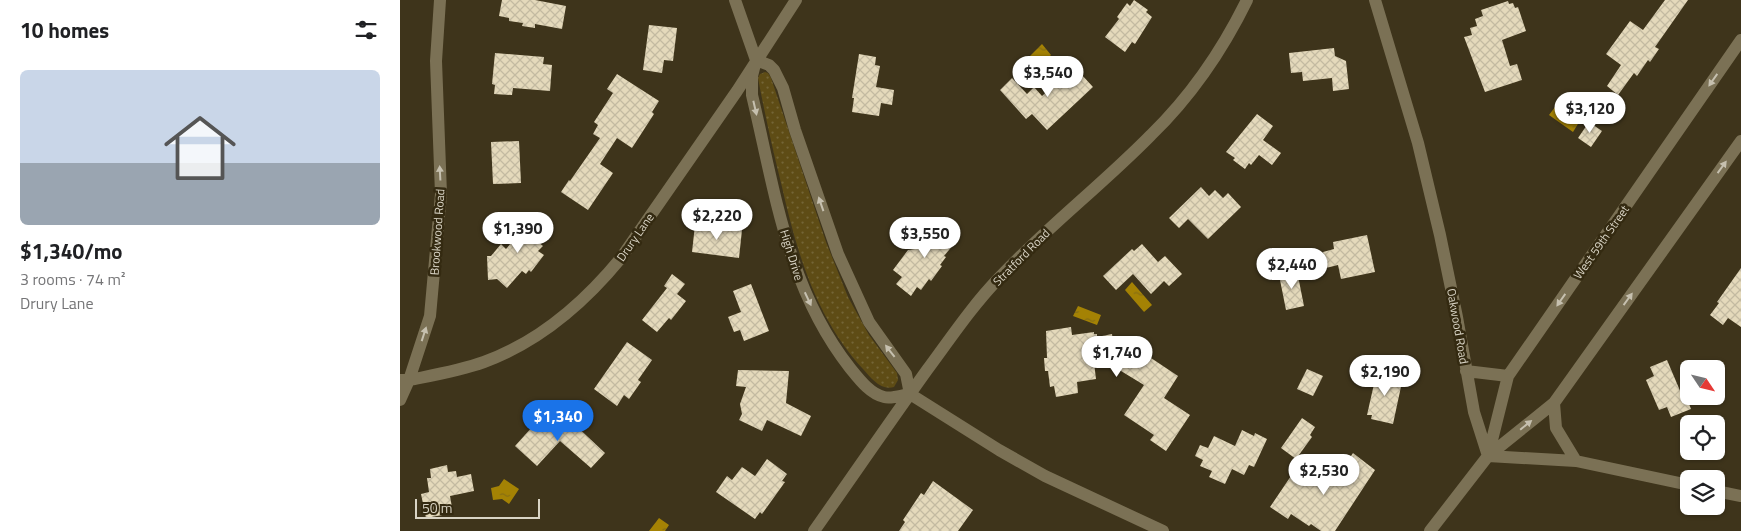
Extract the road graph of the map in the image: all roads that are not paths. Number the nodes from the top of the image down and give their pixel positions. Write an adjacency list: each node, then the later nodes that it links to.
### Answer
1 (440, 0): 11 (street, Brookwood Road, one-way to 1)
2 (735, 0): 7 (street, High Drive)
3 (796, 0): 7 (street, Drury Lane)
4 (1247, 0): 12 (street, Stratford Road)
5 (1374, 0): 9 (street, Oakwood Road)
6 (1741, 40): 10 (street, West 59th Street, one-way to 10)
7 (756, 60): 11 (street, Drury Lane); 12 (street, one-way to 7); 12 (street, High Drive, one-way to 12)
8 (1741, 141): 14 (street, West 59th Street, one-way to 8)
9 (1466, 371): 10 (street); 15 (street, Oakwood Road)
10 (1508, 376): 15 (street, West 59th Street)
11 (404, 380): 13 (street, Brookwood Road)
12 (910, 394): 20 (street, Stratford Road); 21 (street)
13 (400, 400)
14 (1554, 403): 15 (street, West 59th Street, one-way to 14); 16 (street)
15 (1488, 456): 16 (street); 22 (street, West 59th Street)
16 (1576, 461): 17 (street)
17 (1680, 483)
18 (1725, 493): 19 (street)
19 (1741, 496)
20 (814, 531)
21 (1163, 531)
22 (1430, 531)

